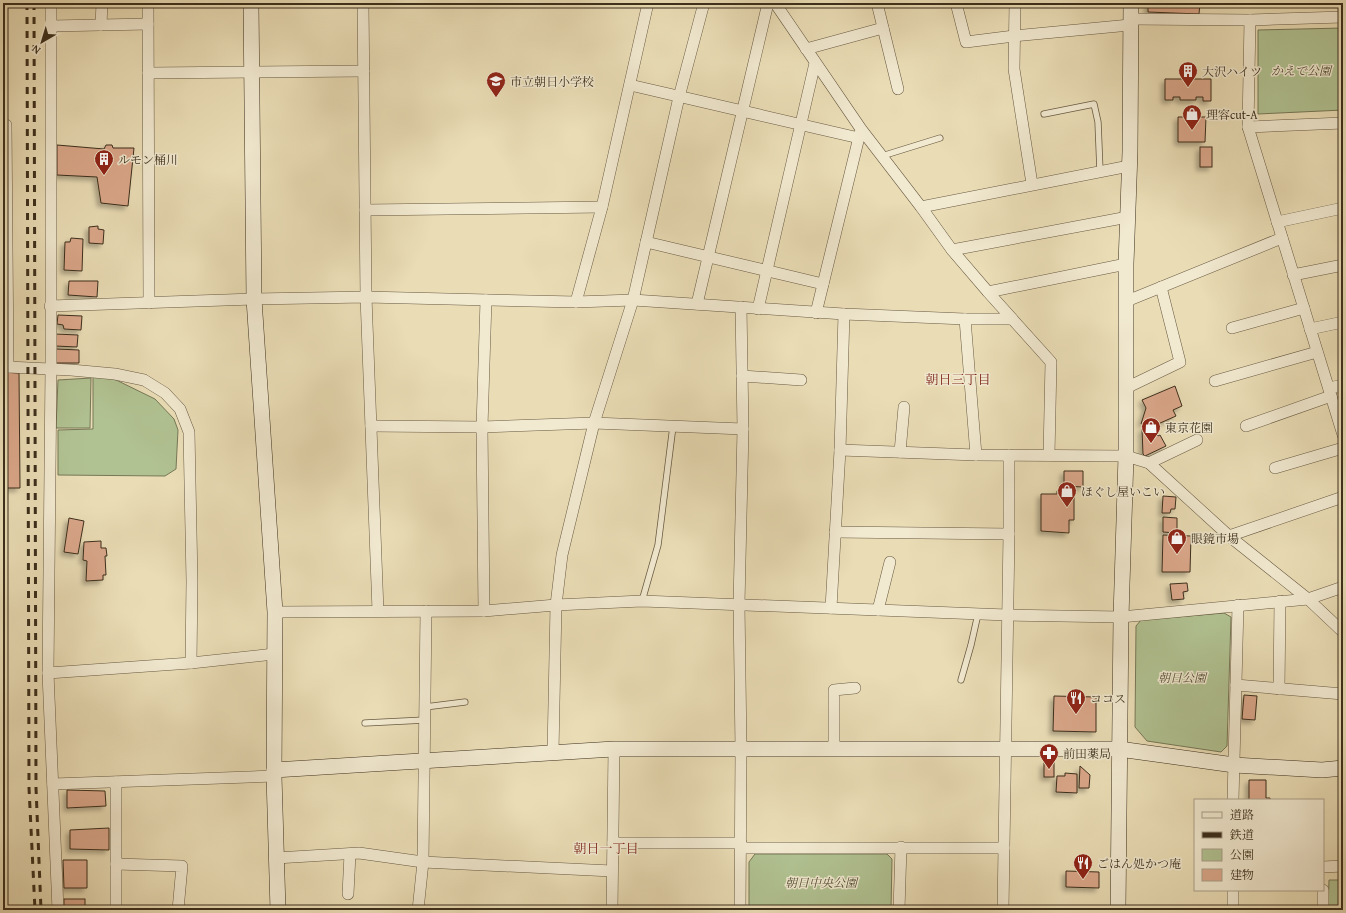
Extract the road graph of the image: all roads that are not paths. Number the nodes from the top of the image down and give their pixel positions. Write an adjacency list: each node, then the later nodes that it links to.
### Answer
1 (51, 3): 19 (street)
2 (102, 3): 18 (street)
3 (148, 3): 17 (street)
4 (251, 3): 24 (street)
5 (363, 3): 25 (street)
6 (648, 3): 27 (street)
7 (704, 3): 29 (street)
8 (768, 3): 30 (street)
9 (775, 3): 22 (street)
10 (877, 3): 20 (street)
11 (956, 3): 21 (street)
12 (1015, 3): 21 (street)
13 (1131, 3): 16 (street)
14 (1343, 17): 15 (street)
15 (1250, 20): 16 (street); 35 (street)
16 (1130, 22): 21 (street); 39 (street)
17 (148, 24): 18 (street); 26 (street)
18 (101, 25): 19 (street)
19 (51, 26): 68 (street)
20 (883, 28): 22 (street); 28 (street)
21 (1014, 36): 41 (street)
22 (806, 49): 23 (street)
23 (815, 63): 34 (street); 36 (street)
24 (252, 71): 25 (street); 26 (street); 61 (street)
25 (364, 71): 45 (street)
26 (148, 73): 66 (street)
27 (630, 85): 29 (street); 42 (street)
28 (898, 89)
29 (679, 97): 30 (street); 50 (street)
30 (742, 112): 34 (street); 52 (street)
31 (1044, 114): 40 (lane)
32 (1343, 123): 35 (street)
33 (3, 125): 49 (street)
34 (801, 125): 36 (street); 55 (street)
35 (1248, 127): 47 (street)
36 (860, 134): 38 (street); 57 (street)
37 (940, 138): 38 (lane)
38 (882, 156): 43 (street)
39 (1129, 166): 40 (street); 46 (street)
40 (1100, 171): 41 (street)
41 (1032, 184): 43 (street)
42 (602, 207): 45 (street); 65 (street)
43 (921, 207): 51 (street)
44 (1343, 208): 47 (street)
45 (365, 210): 60 (street)
46 (1128, 216): 51 (street); 53 (street)
47 (1277, 222): 48 (street)
48 (1282, 238): 56 (street); 58 (street)
49 (5, 242): 80 (street)
50 (646, 242): 52 (street); 63 (street)
51 (952, 250): 59 (street)
52 (708, 257): 55 (street); 67 (street)
53 (1126, 264): 59 (street); 64 (street)
54 (1343, 265): 56 (street)
55 (767, 270): 57 (street); 71 (street)
56 (1293, 275): 70 (street)
57 (824, 284): 72 (street)
58 (1161, 287): 64 (street); 86 (street)
59 (988, 292): 75 (street)
60 (366, 297): 61 (street); 62 (street); 90 (street)
61 (254, 299): 66 (street); 123 (street)
62 (486, 300): 65 (street); 93 (street)
63 (633, 300): 65 (street); 67 (street); 89 (street)
64 (1127, 301): 86 (street)
65 (576, 302)
66 (149, 303): 68 (street)
67 (697, 304): 69 (street)
68 (50, 306): 81 (street)
69 (741, 307): 71 (street); 82 (street)
70 (1304, 308): 77 (street); 78 (street)
71 (758, 309): 72 (street)
72 (816, 313): 73 (street)
73 (844, 314): 74 (street); 98 (street)
74 (965, 319): 75 (street); 100 (street)
75 (1011, 319): 102 (street)
76 (1343, 322): 78 (street)
77 (1232, 328)
78 (1310, 329): 79 (street)
79 (1317, 352): 84 (street); 87 (street)
80 (6, 366): 81 (street)
81 (52, 369): 129 (street); 130 (street)
82 (742, 376): 83 (street); 94 (street)
83 (801, 380)
84 (1215, 381)
85 (1343, 385): 87 (street)
86 (1126, 388): 103 (street)
87 (1330, 392): 92 (street); 95 (street)
88 (904, 407): 99 (street)
89 (594, 424): 91 (street); 93 (street); 116 (street)
90 (371, 426): 93 (street); 120 (street)
91 (673, 426): 94 (street); 113 (lane)
92 (1246, 426)
93 (482, 427): 122 (street)
94 (743, 429): 115 (street)
95 (1343, 435)
96 (1197, 440): 104 (street)
97 (1343, 448): 105 (street)
98 (840, 450): 99 (street); 107 (street)
99 (900, 452): 100 (street)
100 (976, 455): 101 (street)
101 (1009, 455): 102 (street); 108 (street)
102 (1049, 455): 103 (street)
103 (1126, 456): 104 (street); 126 (street)
104 (1149, 463): 109 (street)
105 (1275, 468)
106 (1343, 497): 109 (street)
107 (835, 532): 108 (street); 118 (street)
108 (1009, 534): 125 (street)
109 (1229, 536): 112 (street)
110 (890, 562): 119 (street)
111 (1343, 587): 112 (street)
112 (1308, 599): 114 (street); 127 (street)
113 (642, 601): 115 (street); 116 (street)
114 (1280, 601): 117 (street); 134 (street)
115 (740, 604): 118 (street); 143 (street)
116 (556, 605): 122 (street); 145 (street)
117 (1238, 605): 126 (street); 132 (street)
118 (831, 608): 119 (street)
119 (878, 610): 124 (street)
120 (378, 611): 121 (street); 123 (street)
121 (426, 611): 122 (street); 137 (street)
122 (484, 611)
123 (275, 612): 128 (street)
124 (978, 614): 125 (street); 131 (lane)
125 (1007, 615): 126 (street); 141 (street)
126 (1121, 617): 144 (street)
127 (1343, 632)
128 (274, 654): 129 (street); 149 (street)
129 (191, 663): 130 (street)
130 (48, 673): 151 (street)
131 (961, 680)
132 (1236, 685): 134 (street); 147 (street)
133 (855, 688): 140 (street)
134 (1279, 689): 135 (street)
135 (1343, 694)
136 (466, 702): 137 (lane)
137 (425, 707): 138 (street)
138 (425, 720): 139 (lane); 146 (street)
139 (365, 723)
140 (834, 748): 141 (street); 143 (street)
141 (1006, 748): 144 (street); 156 (street)
142 (614, 749): 143 (street); 145 (street); 153 (street)
143 (741, 749): 154 (street)
144 (1119, 749): 147 (street); 176 (street)
145 (553, 752): 146 (street)
146 (424, 760): 149 (street); 159 (street)
147 (1234, 765): 148 (street); 152 (street)
148 (1343, 768)
149 (274, 773): 150 (street); 158 (street)
150 (116, 782): 151 (street); 160 (street)
151 (53, 784): 167 (street)
152 (1233, 799)
153 (613, 843): 154 (street); 163 (street)
154 (741, 846): 155 (street); 173 (street)
155 (901, 847): 156 (street); 174 (street)
156 (1004, 848): 175 (street)
157 (350, 854): 158 (street); 159 (street); 166 (street)
158 (276, 858): 170 (street)
159 (423, 862): 163 (street); 171 (street)
160 (116, 864): 168 (street); 169 (street)
161 (1324, 866): 162 (street)
162 (1343, 866)
163 (612, 871): 172 (street)
164 (1233, 891): 177 (street)
165 (1323, 891): 178 (street)
166 (348, 894)
167 (58, 910)
168 (116, 910)
169 (178, 910)
170 (278, 910)
171 (418, 910)
172 (612, 910)
173 (740, 910)
174 (898, 910)
175 (1003, 910)
176 (1118, 910)
177 (1233, 910)
178 (1323, 910)

